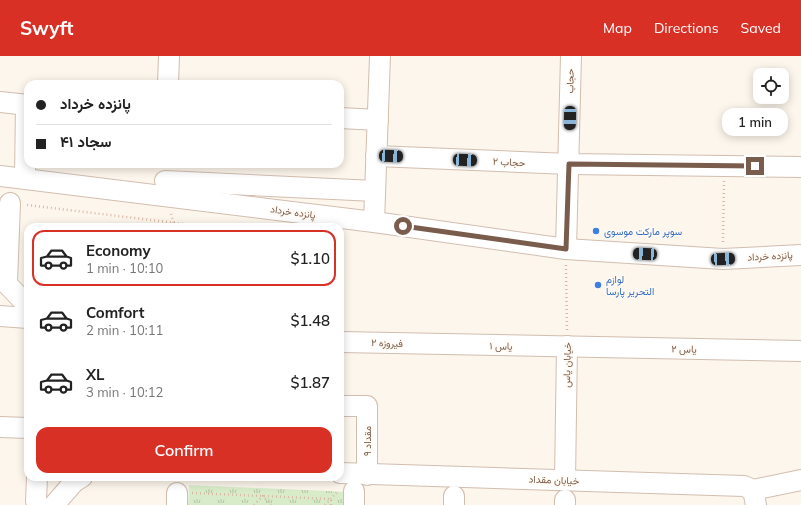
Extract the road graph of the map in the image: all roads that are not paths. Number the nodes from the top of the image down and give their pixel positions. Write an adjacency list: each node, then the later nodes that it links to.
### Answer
1 (169, 56): 4 (street)
2 (380, 56): 8 (street)
3 (571, 56): 10 (street, حجاب)
4 (168, 80)
5 (0, 102): 6 (street)
6 (24, 105)
7 (344, 118): 8 (street)
8 (378, 120): 9 (street)
9 (376, 156): 10 (street, حجاب ۲); 16 (street)
10 (569, 164): 11 (street, حجاب ۲); 20 (street, حجاب)
11 (801, 167)
12 (25, 168): 14 (street)
13 (0, 176): 14 (street, پانزده خرداد)
14 (25, 178): 15 (street, پانزده خرداد)
15 (165, 180): 16 (street); 18 (street, پانزده خرداد)
16 (375, 191): 19 (street)
17 (10, 203): 22 (street)
18 (313, 221): 19 (street, پانزده خرداد)
19 (374, 222): 20 (street, پانزده خرداد)
20 (566, 249): 21 (street, پانزده خرداد)
21 (801, 255)
22 (4, 258): 23 (street)
23 (7, 284): 24 (street); 25 (street)
24 (24, 284)
25 (24, 302)
26 (0, 316): 27 (street)
27 (24, 318)
28 (344, 342): 29 (street, فیروزه ۲)
29 (434, 345): 30 (street, یاس ۱)
30 (568, 346): 31 (street, یاس ۲); 37 (street, خیابان یاس)
31 (801, 351)
32 (344, 406): 36 (street, مقداد ۹)
33 (0, 427): 34 (street)
34 (24, 428)
35 (344, 474): 36 (street, خیابان مقداد)
36 (367, 475): 37 (street, خیابان مقداد)
37 (566, 480): 41 (street, خیابان مقداد)
38 (801, 480): 41 (street)
39 (37, 481): 42 (street)
40 (76, 481): 42 (street)
41 (754, 498)
42 (45, 503)

